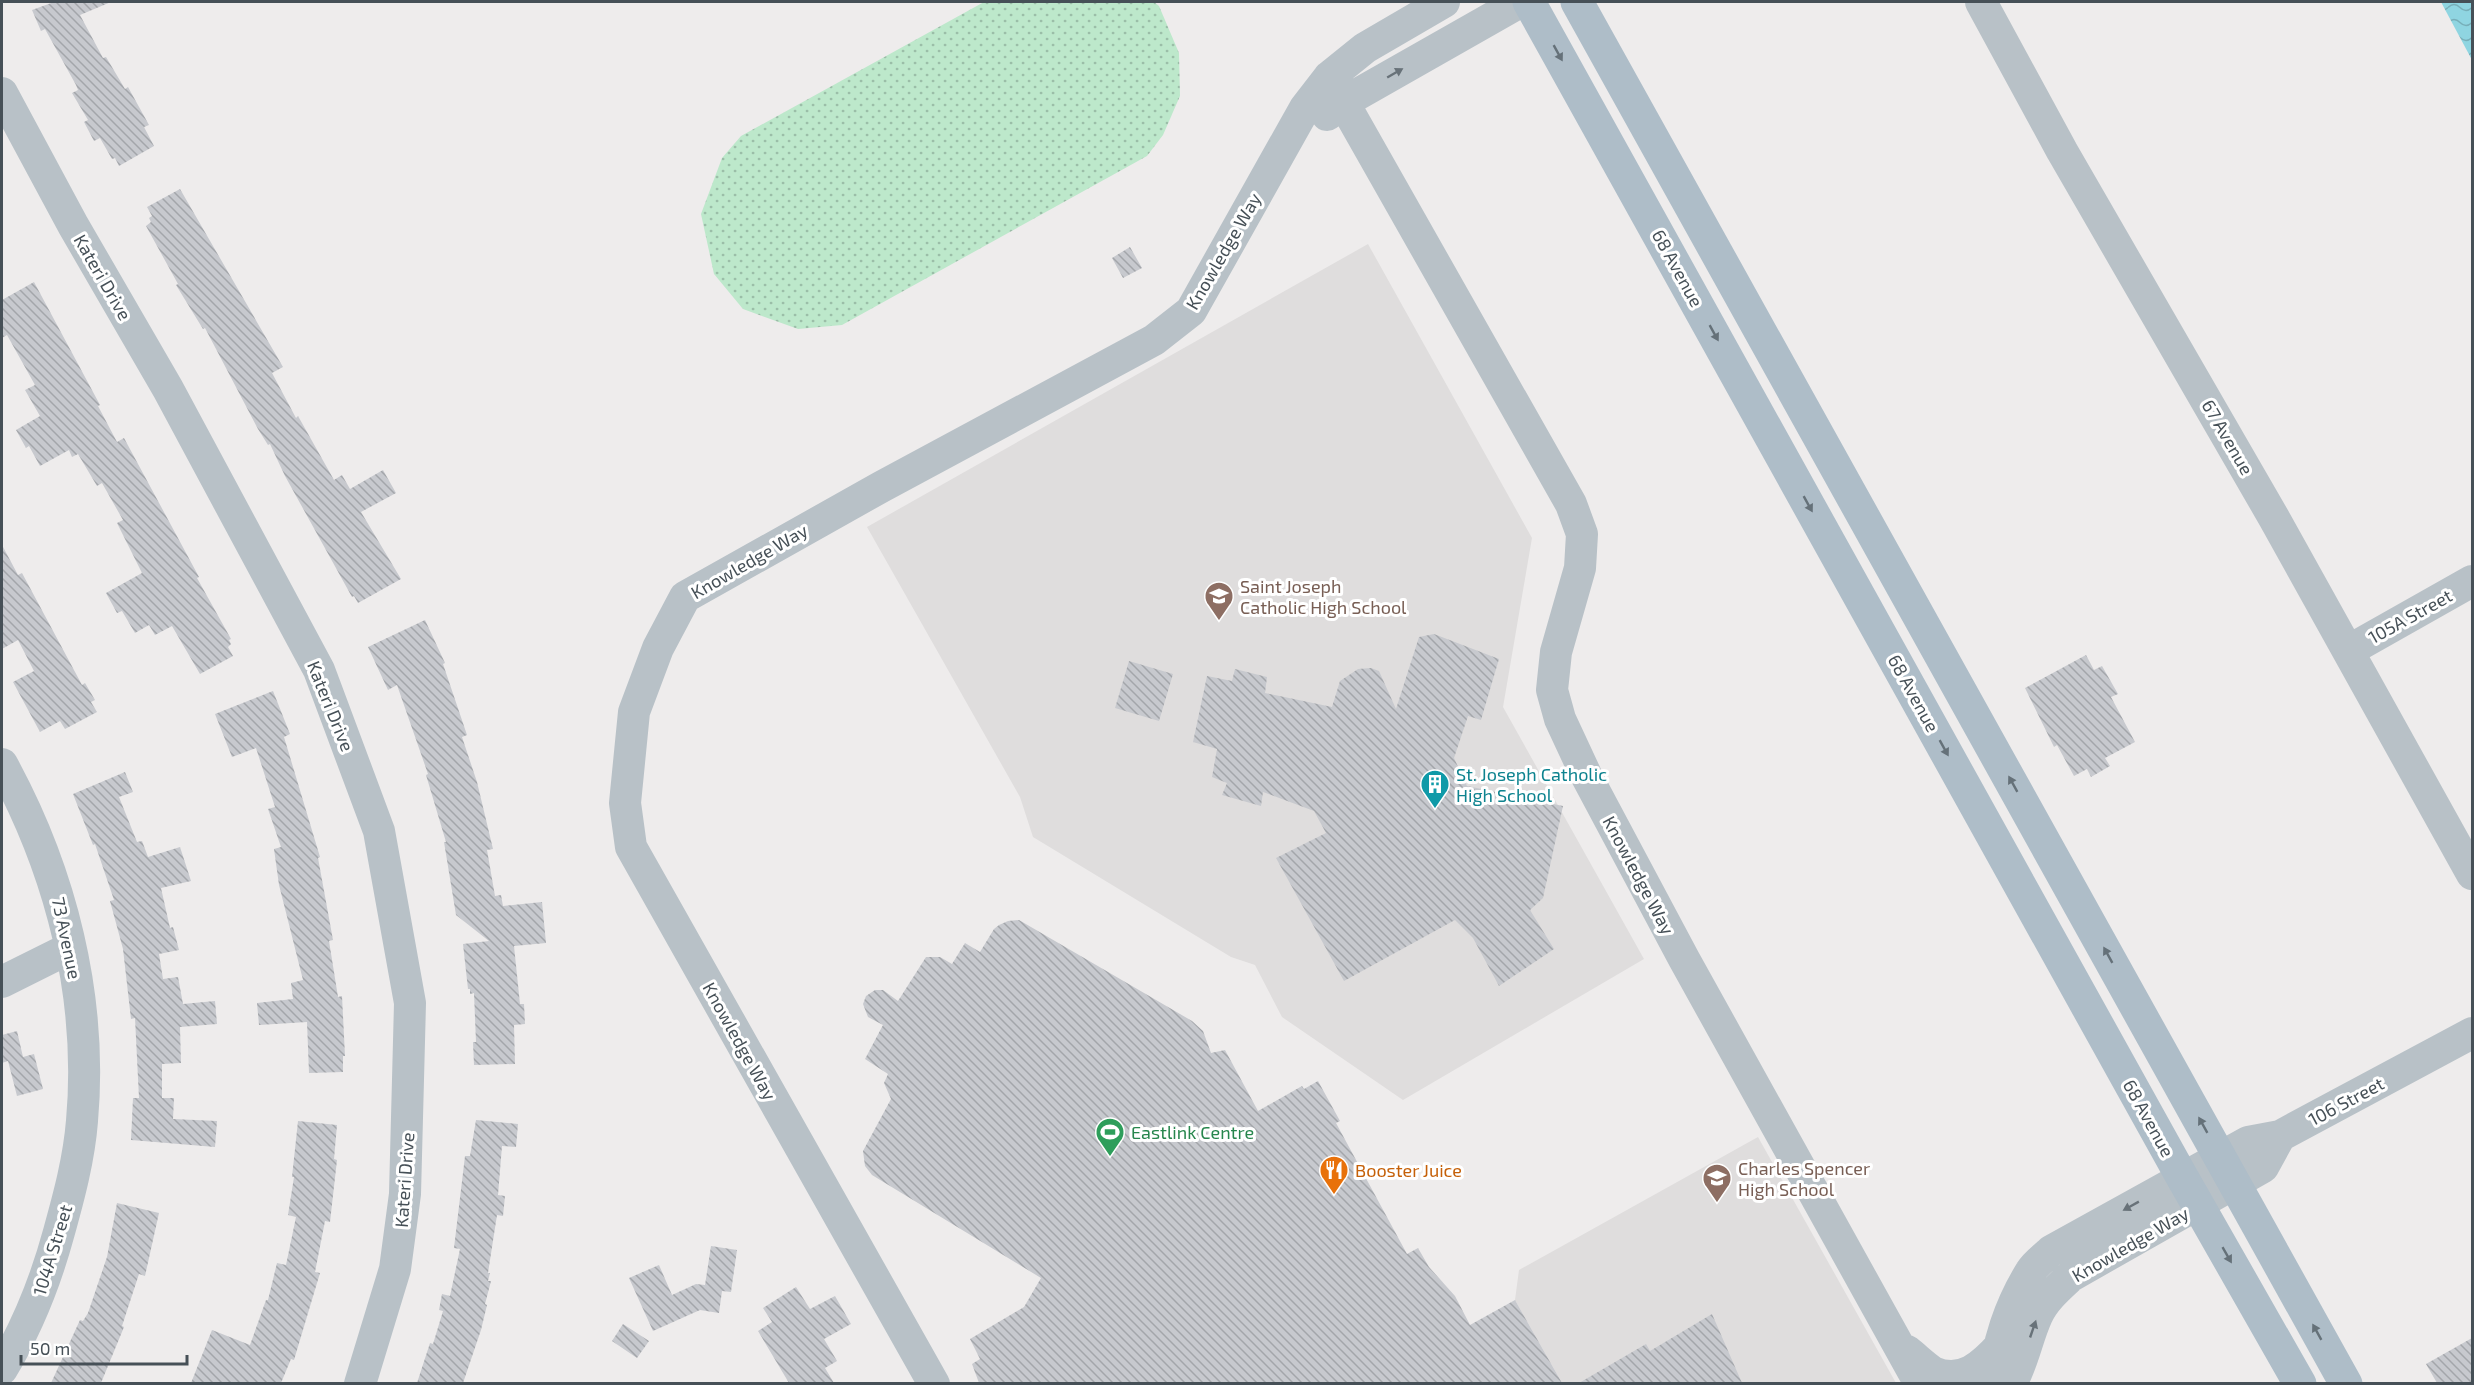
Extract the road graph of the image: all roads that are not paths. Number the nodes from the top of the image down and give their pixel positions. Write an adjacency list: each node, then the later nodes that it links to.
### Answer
1 (1444, 2): 6 (street, Knowledge Way)
2 (1520, 2): 6 (street, Knowledge Way, one-way to 2)
3 (1529, 2): 17 (main road, 68 Avenue, one-way to 17)
4 (1577, 2): 16 (main road, one-way to 4)
5 (1981, 2): 9 (street, 67 Avenue)
6 (1336, 90): 18 (street, Knowledge Way); 22 (street, Knowledge Way)
7 (2, 93): 21 (street, Kateri Drive)
8 (2472, 581): 9 (street, 105A Street)
9 (2348, 651): 11 (street, 67 Avenue)
10 (2, 764): 12 (street, 73 Avenue)
11 (2472, 874)
12 (70, 948): 13 (street); 15 (street, 73 Avenue)
13 (2, 982)
14 (2472, 1033): 16 (street, 106 Street)
15 (82, 1123): 20 (street, 104A Street)
16 (2227, 1170): 17 (street, Knowledge Way); 27 (main road, one-way to 16)
17 (2190, 1191): 19 (street, Knowledge Way, one-way to 19); 25 (street, Knowledge Way, one-way to 17); 26 (main road, 68 Avenue, one-way to 26)
18 (1897, 1343): 19 (street, Knowledge Way); 23 (street, Knowledge Way)
19 (2001, 1345): 24 (street, Knowledge Way)
20 (2, 1369)
21 (360, 1383)
22 (934, 1383)
23 (1920, 1383)
24 (1995, 1383)
25 (2011, 1383)
26 (2300, 1383)
27 (2346, 1383)

